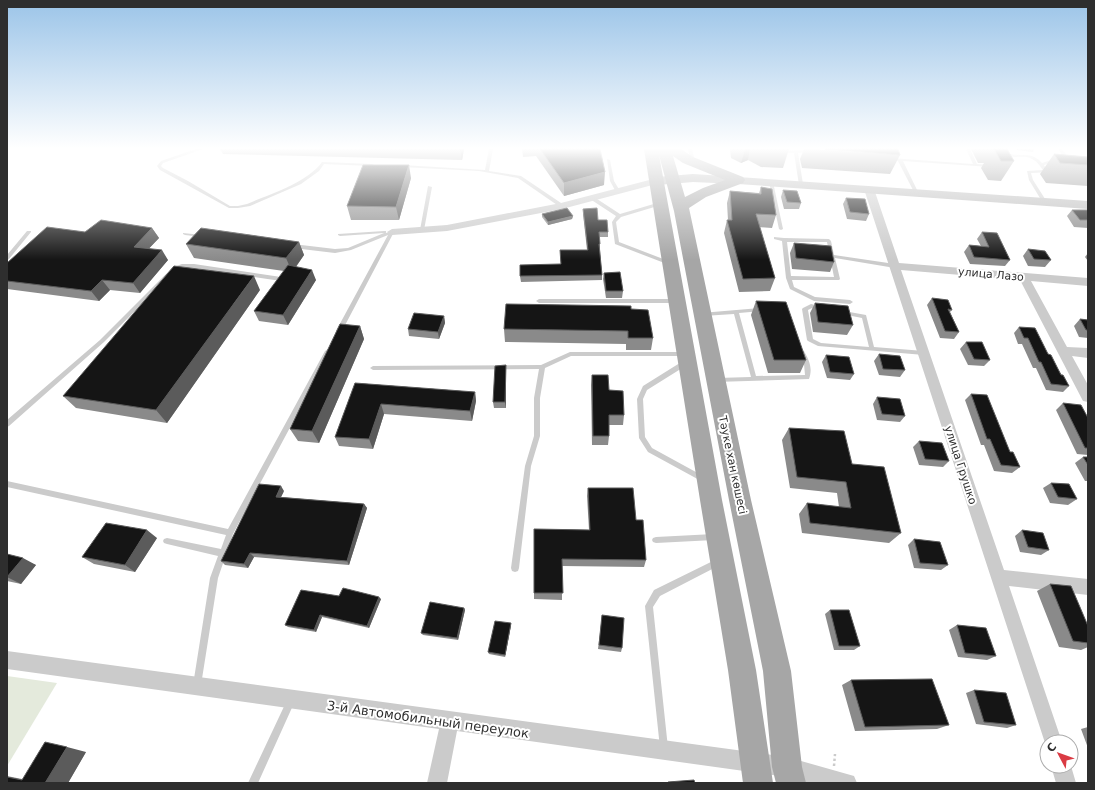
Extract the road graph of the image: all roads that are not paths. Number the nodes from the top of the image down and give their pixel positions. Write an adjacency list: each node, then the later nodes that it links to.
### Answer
1 (193, 186): 2 (lane)
2 (294, 186)
3 (532, 186): 20 (lane)
4 (615, 186): 14 (lane)
5 (640, 186): 14 (street)
6 (666, 186): 18 (main road, Тәуке хан көшесі)
7 (720, 186): 18 (main road)
8 (772, 186): 22 (lane)
9 (826, 186): 13 (street)
10 (913, 186): 15 (lane)
11 (1035, 186): 17 (lane)
12 (430, 188): 23 (lane)
13 (869, 189): 15 (street); 35 (street, улица Грушко)
14 (618, 191): 16 (street)
15 (916, 192): 17 (street)
16 (592, 198): 20 (street); 21 (lane)
17 (1045, 202): 19 (street)
18 (669, 205): 21 (lane); 34 (main road, Тәуке хан көшесі); 47 (main road, Тәуке хан көшесі)
19 (1088, 205)
20 (562, 206): 23 (street)
21 (619, 216): 34 (lane)
22 (781, 229)
23 (422, 230): 25 (street)
24 (29, 232): 33 (lane)
25 (392, 232): 27 (lane); 31 (lane); 48 (lane)
26 (184, 234): 28 (lane)
27 (340, 235)
28 (208, 237)
29 (776, 238): 30 (lane)
30 (784, 240): 32 (lane); 37 (lane)
31 (287, 245)
32 (833, 256): 35 (lane); 37 (lane)
33 (7, 258)
34 (671, 264): 41 (main road, Тәуке хан көшесі)
35 (895, 266): 36 (street, улица Лазо); 53 (street, улица Грушко)
36 (1022, 276): 39 (street, улица Лазо); 52 (street)
37 (789, 278): 42 (lane)
38 (281, 279): 61 (lane)
39 (1088, 282)
40 (539, 301): 41 (lane)
41 (678, 301): 55 (main road, Тәуке хан көшесі)
42 (850, 302)
43 (826, 309): 51 (lane)
44 (763, 310): 46 (lane)
45 (834, 311): 51 (lane)
46 (736, 313): 47 (lane); 58 (lane)
47 (702, 314): 59 (main road, Тәуке хан көшесі)
48 (336, 337)
49 (332, 344): 64 (lane)
50 (799, 348): 58 (lane)
51 (872, 349): 53 (lane)
52 (1063, 351): 54 (street); 60 (street)
53 (924, 353): 71 (street, улица Грушко)
54 (1088, 353)
55 (687, 357): 56 (lane); 62 (main road, Тәуке хан көшесі); 62 (lane)
56 (542, 367): 57 (lane); 70 (lane)
57 (373, 368)
58 (754, 378): 59 (lane)
59 (716, 380): 80 (main road, Тәуке хан көшесі)
60 (1088, 397)
61 (7, 424)
62 (708, 482): 65 (main road, Тәуке хан көшесі)
63 (7, 484): 64 (lane)
64 (230, 533): 68 (lane)
65 (718, 537): 66 (lane); 69 (main road, Тәуке хан көшесі)
66 (656, 540)
67 (167, 541): 68 (lane)
68 (222, 553): 74 (lane)
69 (722, 561): 78 (lane); 79 (main road, Тәуке хан көшесі)
70 (515, 568)
71 (998, 577): 72 (street); 77 (street, улица Грушко)
72 (1088, 587)
73 (7, 660): 74 (street, 3-й Автомобильный переулок)
74 (197, 685): 75 (street, 3-й Автомобильный переулок)
75 (291, 700): 76 (street, 3-й Автомобильный переулок); 81 (lane)
76 (450, 722): 78 (street, 3-й Автомобильный переулок); 82 (street)
77 (1050, 734)
78 (664, 751): 79 (street, 3-й Автомобильный переулок)
79 (756, 773): 80 (street, 3-й Автомобильный переулок)
80 (789, 775): 83 (street, 3-й Автомобильный переулок)
81 (253, 783)
82 (437, 783)
83 (847, 783)

